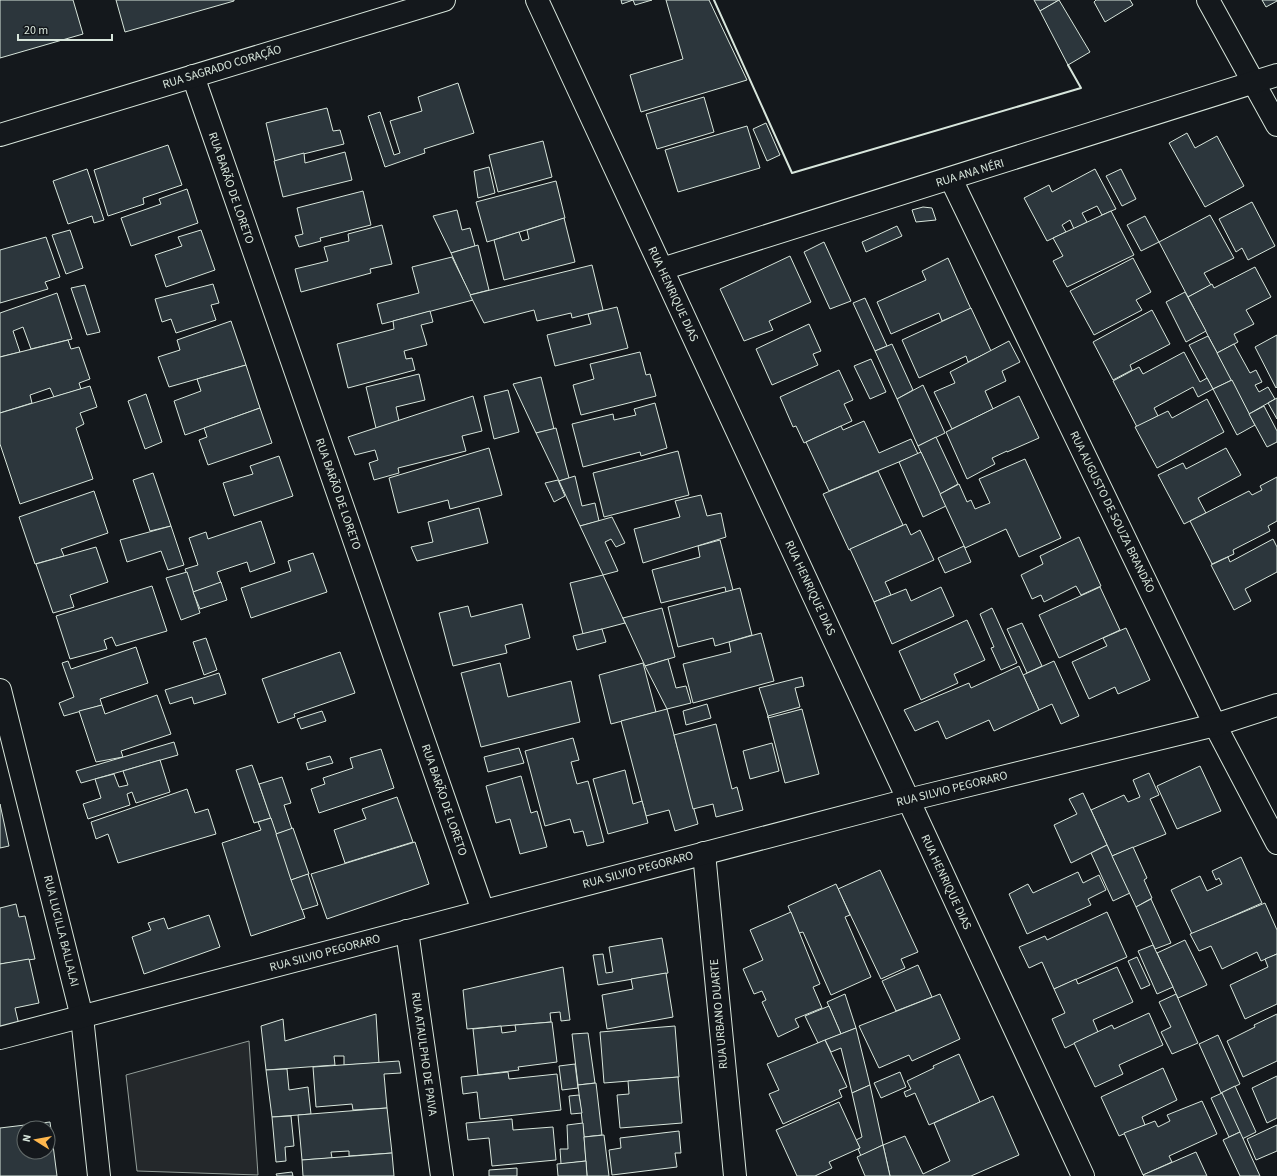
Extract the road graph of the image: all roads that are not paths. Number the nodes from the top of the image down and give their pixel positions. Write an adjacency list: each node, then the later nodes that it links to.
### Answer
1 (444, 0): 5 (street, RUA SAGRADO CORAÇÃO)
2 (538, 0): 10 (street, RUA HENRIQUE DIAS)
3 (1208, 0): 6 (street)
4 (1277, 75): 6 (street, RUA ANA NÉRI)
5 (193, 76): 8 (street, RUA SAGRADO CORAÇÃO); 17 (street, RUA BARÃO DE LORETO)
6 (1254, 83): 7 (street); 9 (street, RUA ANA NÉRI)
7 (1277, 125)
8 (0, 135)
9 (951, 179): 10 (street, RUA ANA NÉRI); 13 (street, RUA AUGUSTO DE SOUZA BRANDÃO)
10 (662, 269): 14 (street, RUA HENRIQUE DIAS)
11 (0, 690): 19 (street, RUA LUCILLA BALLALAI)
12 (1277, 705): 13 (street, RUA SILVIO PEGORARO)
13 (1215, 725): 14 (street, RUA SILVIO PEGORARO); 15 (street, RUA AUGUSTO DE SOUZA BRANDÃO)
14 (908, 800): 16 (street, RUA SILVIO PEGORARO); 24 (street, RUA HENRIQUE DIAS)
15 (1277, 844)
16 (704, 853): 17 (street, RUA SILVIO PEGORARO); 23 (street, RUA URBANO DUARTE)
17 (483, 912): 18 (street, RUA SILVIO PEGORARO)
18 (407, 931): 19 (street, RUA SILVIO PEGORARO); 22 (street, RUA ATAULPHO DE PAIVA)
19 (82, 1017): 20 (street, RUA SILVIO PEGORARO); 21 (street, RUA LUCILLA BALLALAI)
20 (0, 1038)
21 (99, 1176)
22 (442, 1176)
23 (735, 1176)
24 (1083, 1176)

